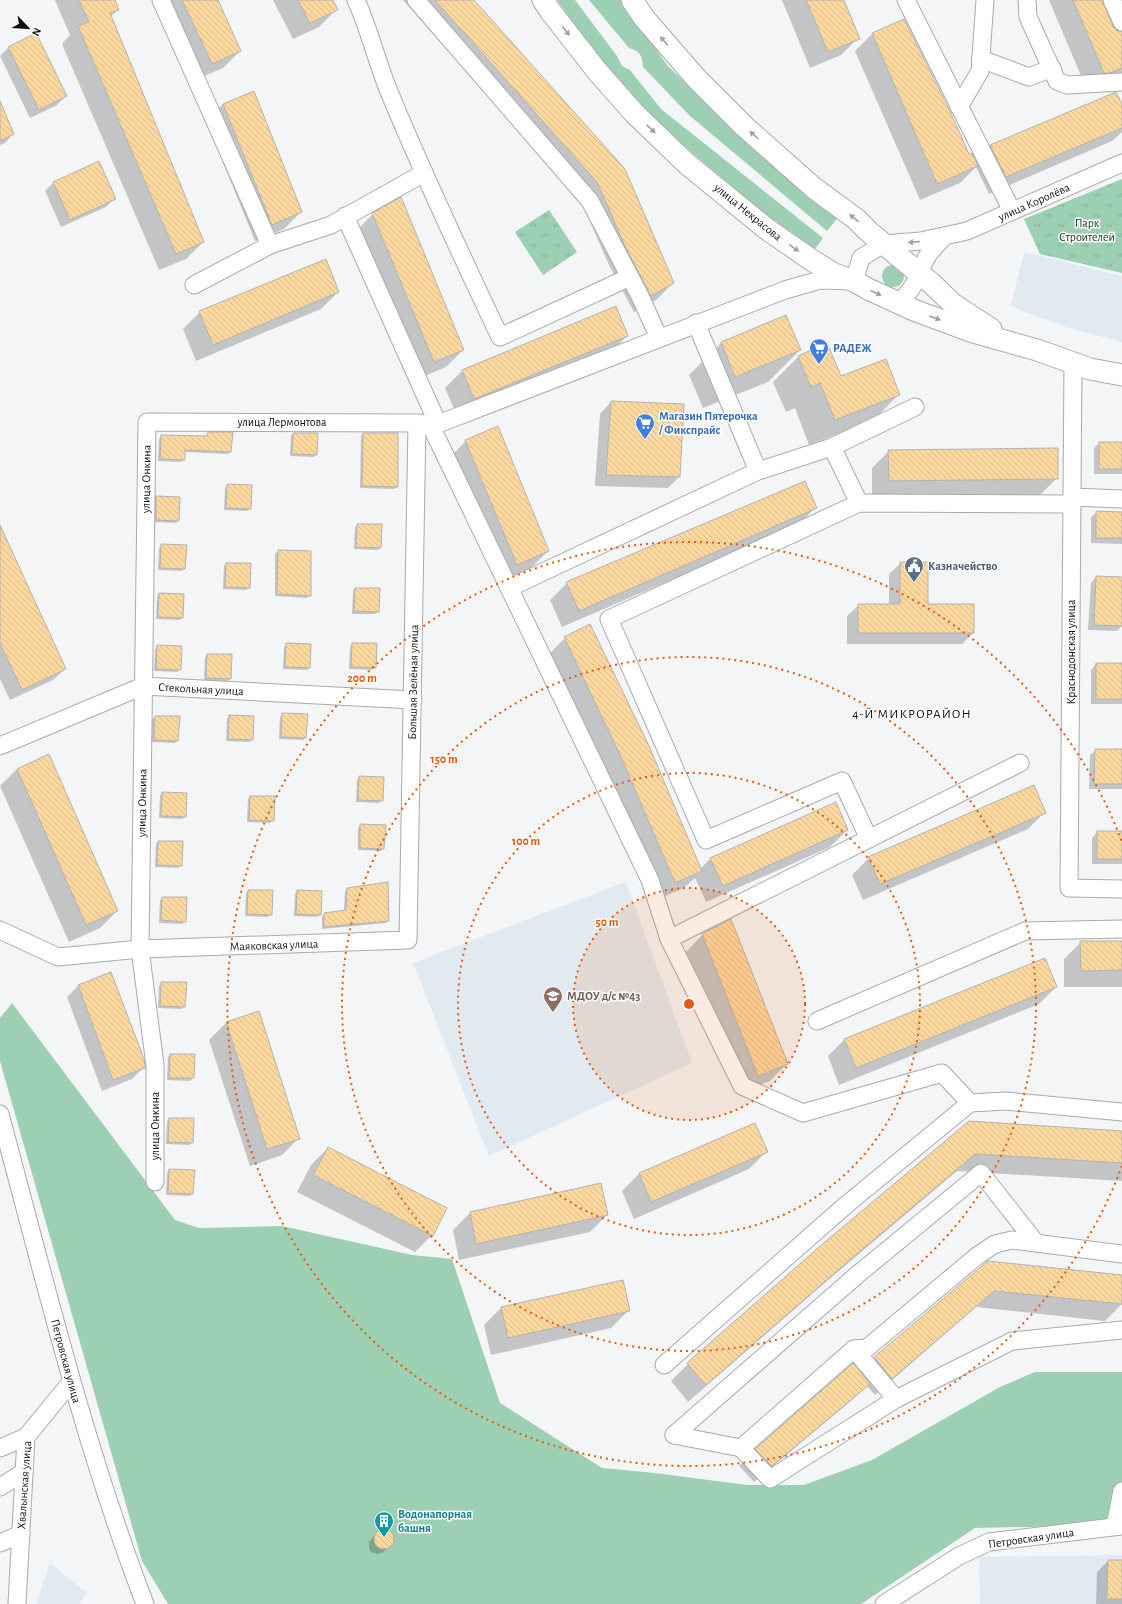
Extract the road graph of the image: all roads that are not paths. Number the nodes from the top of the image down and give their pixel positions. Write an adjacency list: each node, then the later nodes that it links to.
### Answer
1 (161, 0): 21 (street)
2 (356, 0): 16 (street)
3 (416, 0): 23 (street)
4 (543, 0): 24 (main road, улица Некрасова, one-way to 24)
5 (632, 0): 20 (main road, улица Некрасова, one-way to 5)
6 (906, 0): 14 (street)
7 (985, 0): 11 (street)
8 (1028, 0): 12 (street)
9 (1112, 0): 10 (street)
10 (1122, 22)
11 (981, 59): 12 (street); 14 (street)
12 (1052, 68): 13 (street)
13 (1122, 82)
14 (959, 107): 17 (street)
15 (1122, 163): 17 (street, улица Королёва)
16 (424, 173): 18 (street); 23 (street)
17 (1012, 211): 19 (street, улица Королёва)
18 (345, 216): 21 (street); 34 (street)
19 (945, 236): 20 (street, улица Королёва, one-way to 20); 22 (street)
20 (883, 244): 22 (main road, улица Некрасова); 24 (street)
21 (270, 245): 25 (street)
22 (919, 274): 26 (street); 29 (main road, улица Некрасова)
23 (630, 277): 28 (street)
24 (854, 281): 26 (main road, улица Некрасова, one-way to 26); 27 (street)
25 (194, 285)
26 (898, 303): 29 (main road, улица Некрасова, one-way to 29)
27 (696, 324): 28 (street); 36 (street)
28 (659, 338): 34 (street)
29 (1010, 341): 30 (main road, улица Некрасова)
30 (1073, 363): 31 (main road, улица Некрасова); 38 (street, Краснодонская улица)
31 (1122, 375)
32 (915, 407): 35 (street)
33 (147, 422): 34 (street, улица Лермонтова); 41 (street, улица Онкина)
34 (429, 424): 40 (street); 42 (street, Большая Зелёная улица)
35 (832, 447): 36 (street); 39 (street)
36 (758, 471): 40 (street)
37 (1122, 499): 38 (street)
38 (1072, 500): 39 (street); 46 (street, Краснодонская улица)
39 (859, 503): 45 (street)
40 (509, 588): 49 (street)
41 (144, 686): 42 (street, Стекольная улица); 43 (street, Стекольная улица); 51 (street, улица Онкина)
42 (413, 700): 50 (street, Большая Зелёная улица)
43 (0, 746)
44 (1020, 763): 45 (street)
45 (869, 838): 49 (street)
46 (1122, 889)
47 (1122, 929): 52 (street)
48 (0, 930): 51 (street, Маяковская улица)
49 (669, 939): 53 (street)
50 (408, 940): 51 (street, Маяковская улица)
51 (140, 949): 56 (street, улица Онкина)
52 (817, 1021)
53 (970, 1104): 54 (street); 61 (street)
54 (1122, 1112)
55 (0, 1114): 62 (street, Петровская улица)
56 (155, 1182)
57 (1036, 1243): 58 (street); 60 (street); 66 (street)
58 (1122, 1254)
59 (1122, 1330): 63 (street)
60 (854, 1349): 63 (street); 66 (street)
61 (664, 1365)
62 (71, 1382): 64 (street, Хвалынская улица); 74 (street, Петровская улица)
63 (896, 1399): 66 (street)
64 (26, 1437): 65 (street); 67 (street, Хвалынская улица)
65 (0, 1448)
66 (741, 1448)
67 (24, 1472): 68 (street); 71 (street, Хвалынская улица)
68 (0, 1487)
69 (1122, 1491): 70 (street)
70 (1119, 1526): 75 (street, Петровская улица)
71 (21, 1534): 72 (street); 73 (street, Хвалынская улица)
72 (0, 1543)
73 (17, 1604)
74 (145, 1604)
75 (884, 1604)

